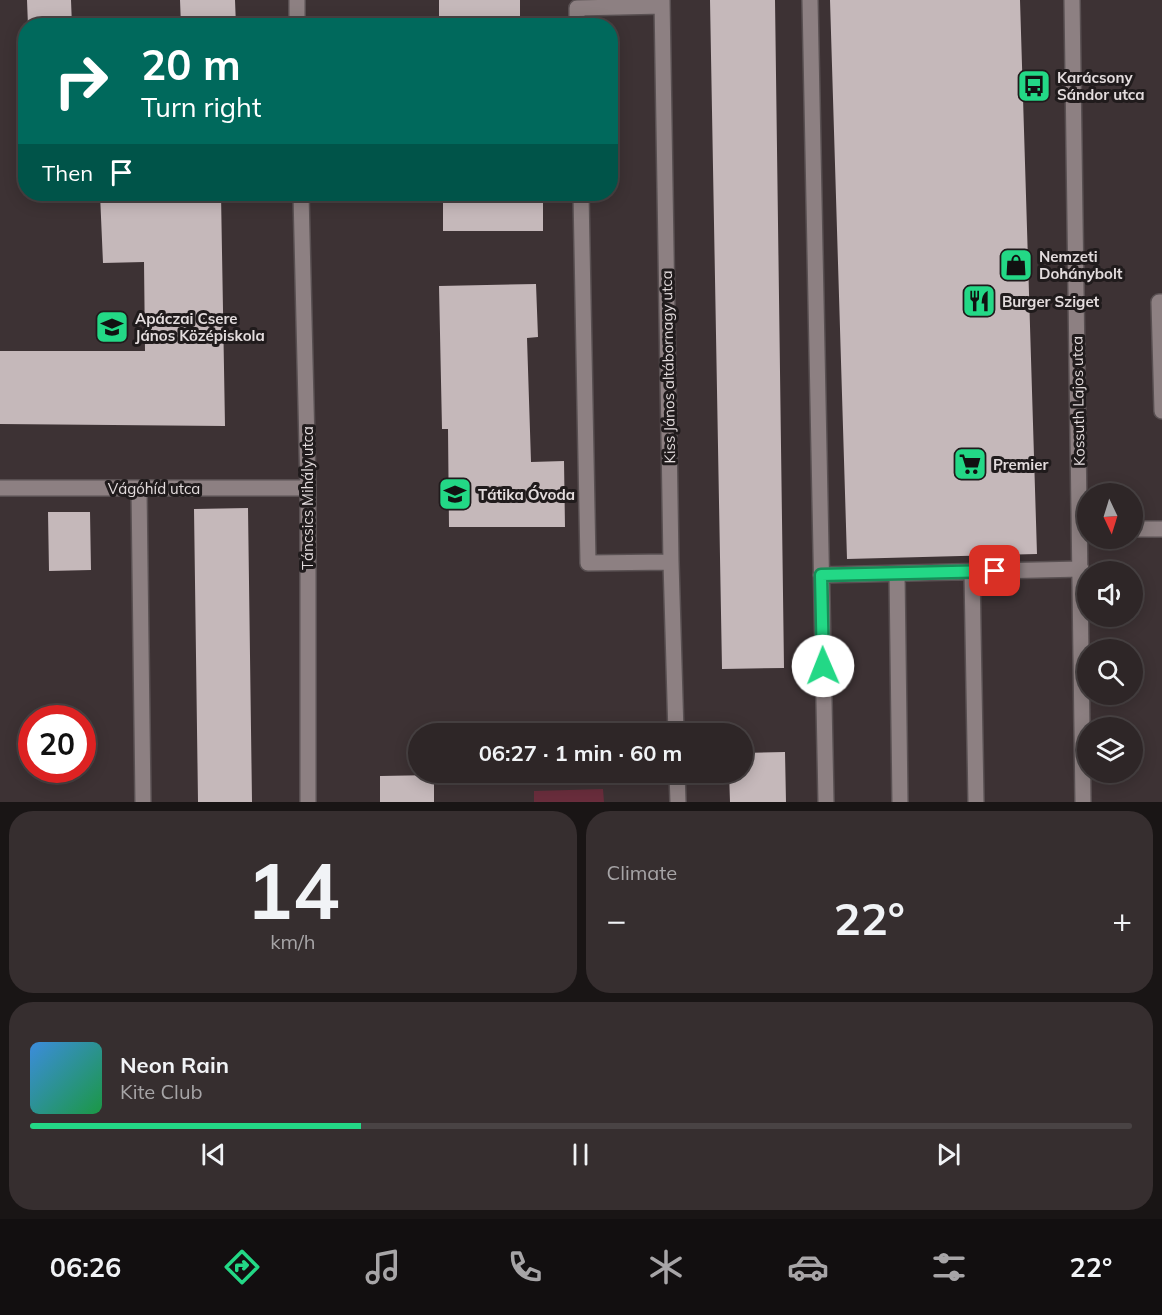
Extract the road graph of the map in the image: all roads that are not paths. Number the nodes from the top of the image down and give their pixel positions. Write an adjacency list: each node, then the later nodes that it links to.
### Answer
1 (297, 0): 5 (street)
2 (810, 0): 21 (street)
3 (1072, 0): 11 (street, Kossuth Lajos utca)
4 (662, 3): 6 (street); 17 (street, Kiss János altábornagy utca)
5 (297, 18)
6 (578, 18)
7 (301, 201): 13 (street, Táncsics Mihály utca)
8 (581, 201): 17 (street)
9 (1162, 302): 10 (street)
10 (1162, 411)
11 (1083, 483)
12 (0, 488): 14 (street, Vágóhíd utca)
13 (308, 488): 14 (street, Vágóhíd utca); 26 (street, Táncsics Mihály utca)
14 (139, 489): 25 (street)
15 (1143, 529): 16 (street)
16 (1162, 529)
17 (671, 562): 23 (street, Kiss János altábornagy utca)
18 (1077, 569): 19 (street)
19 (972, 572): 20 (street); 30 (street)
20 (897, 574): 21 (street); 29 (street)
21 (821, 575): 28 (street)
22 (1081, 627): 31 (street, Kossuth Lajos utca)
23 (676, 723)
24 (677, 783): 27 (street)
25 (143, 802)
26 (308, 802)
27 (678, 802)
28 (826, 802)
29 (900, 802)
30 (976, 802)
31 (1083, 802)

